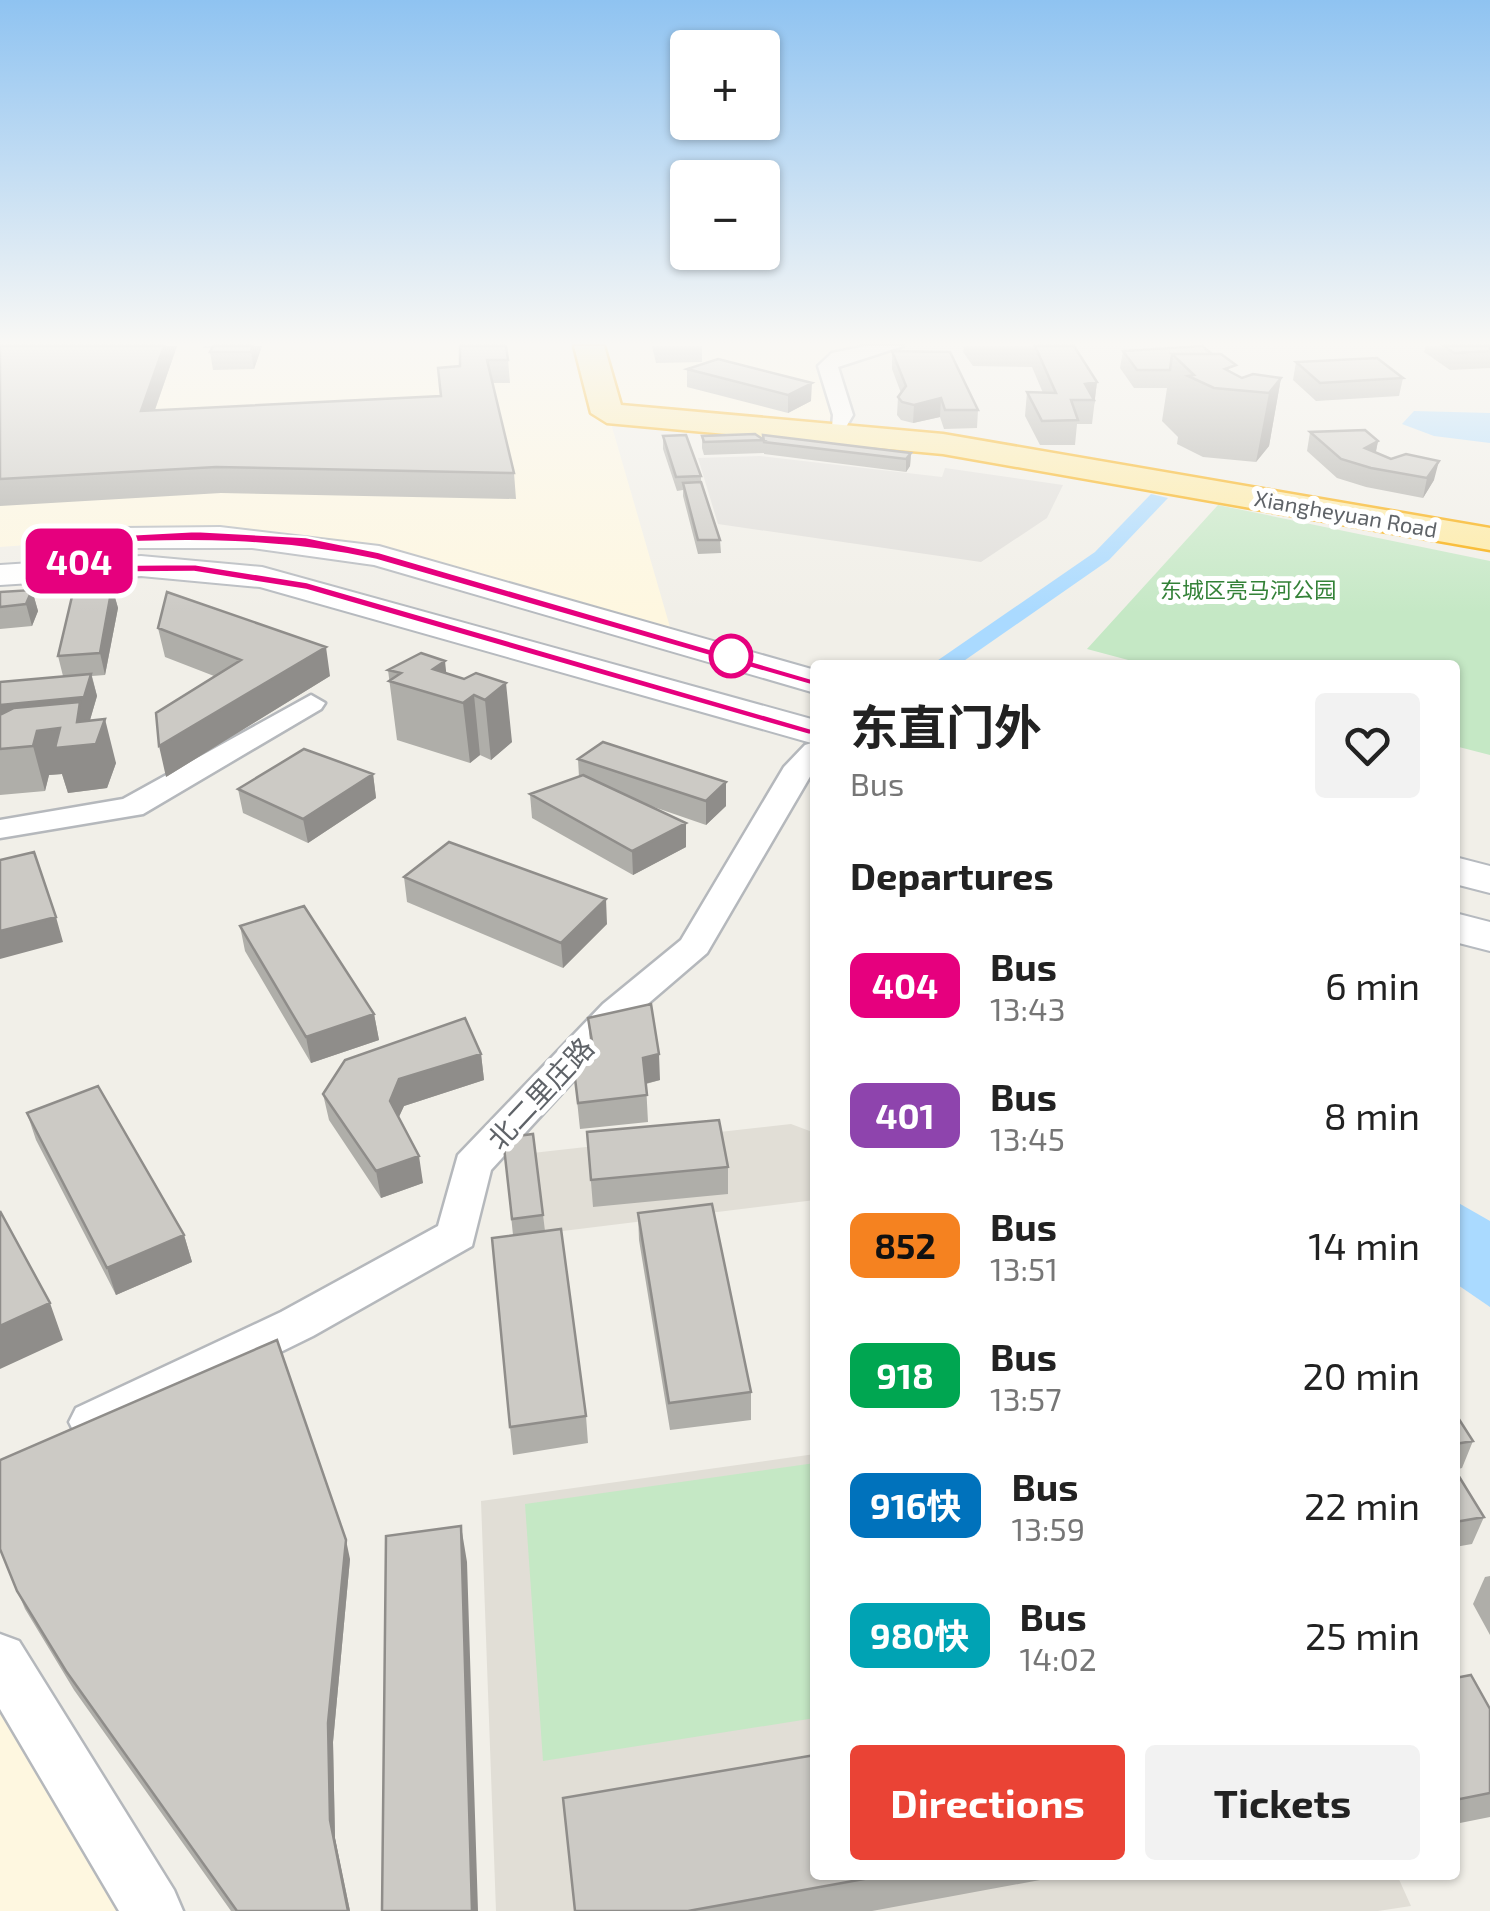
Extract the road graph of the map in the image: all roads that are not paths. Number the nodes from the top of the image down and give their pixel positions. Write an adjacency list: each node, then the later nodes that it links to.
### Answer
1 (858, 435): 4 (highway, Xiangheyuan Road)
2 (918, 435): 3 (highway)
3 (1490, 530)
4 (1490, 539)
5 (0, 547): 6 (main road)
6 (81, 555): 7 (main road); 8 (main road); 10 (main road)
7 (0, 575)
8 (756, 662): 9 (main road); 10 (main road)
9 (810, 680)
10 (709, 700): 12 (main road)
11 (312, 703): 14 (street)
12 (810, 730)
13 (810, 756): 19 (street, 北二里庄路)
14 (0, 829)
15 (1460, 871): 16 (main road)
16 (1490, 880)
17 (1460, 929): 18 (main road)
18 (1490, 938)
19 (51, 1441)
20 (0, 1659): 21 (street)
21 (153, 1911)

